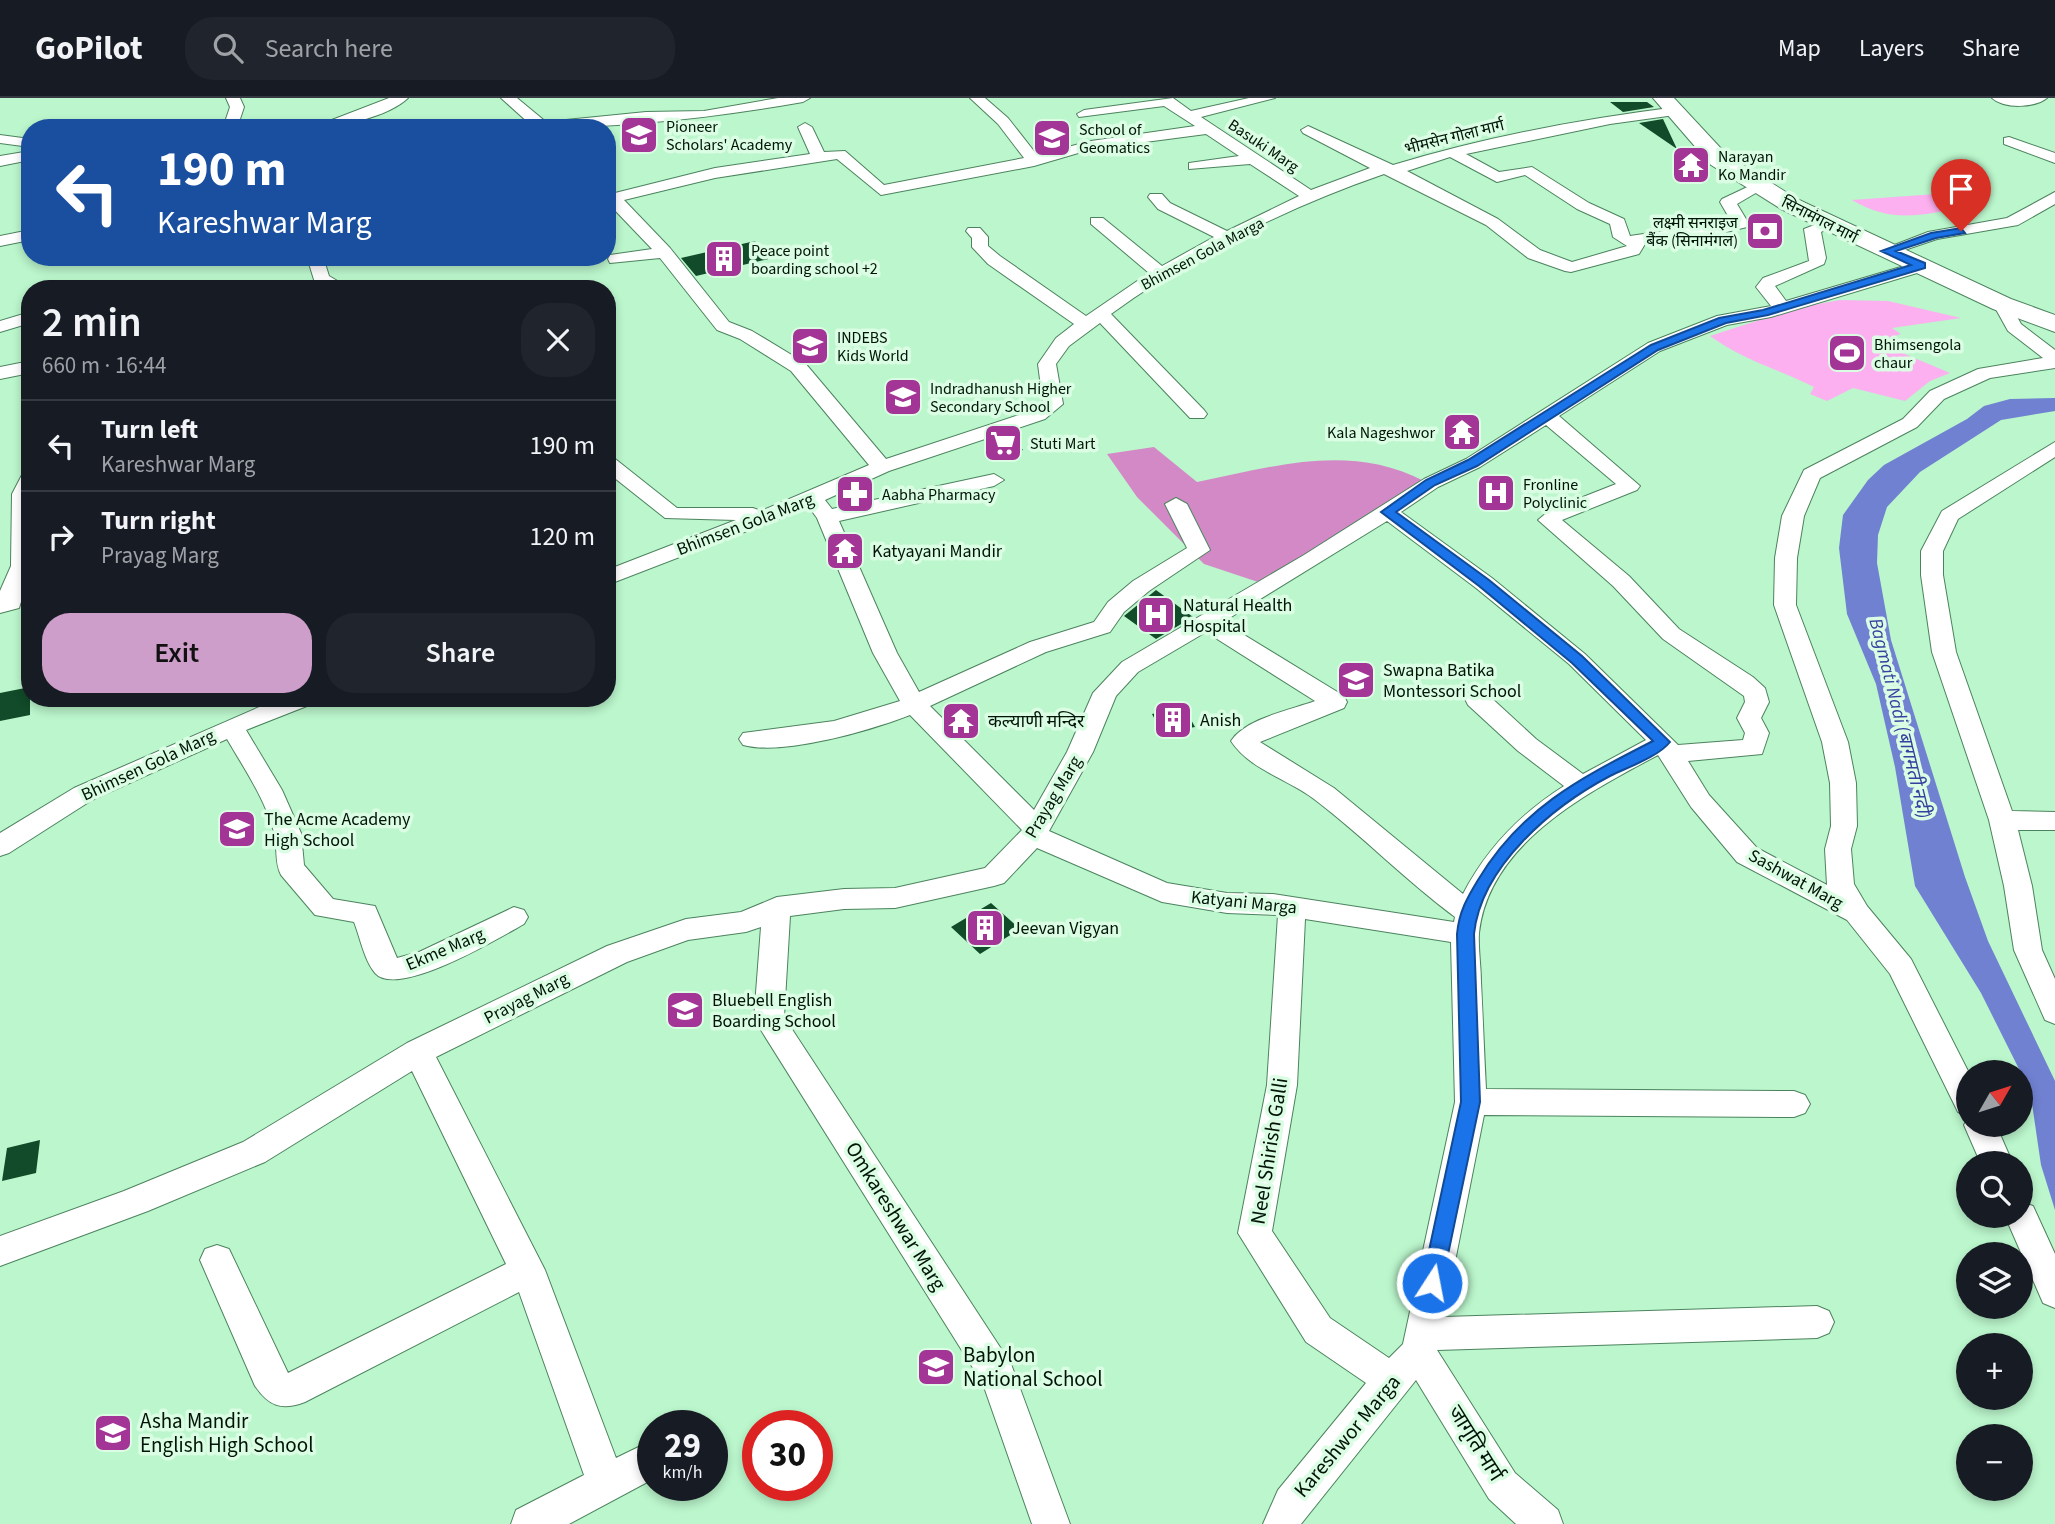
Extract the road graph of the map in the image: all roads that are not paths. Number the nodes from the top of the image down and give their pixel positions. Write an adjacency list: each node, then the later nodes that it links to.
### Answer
1 (233, 98): 15 (street)
2 (401, 98): 16 (street)
3 (508, 98): 17 (street)
4 (803, 98): 18 (street)
5 (977, 98): 30 (street)
6 (1268, 98): 14 (street)
7 (1999, 98): 8 (street)
8 (2039, 98)
9 (2050, 98): 11 (street)
10 (1165, 99): 13 (street); 14 (street, Basuki Marg)
11 (2055, 103)
12 (1670, 104): 25 (street, भीमसेन गोला मार्ग); 34 (main road, सिनामंगल मार्ग)
13 (1084, 114)
14 (1192, 115): 20 (street, Basuki Marg)
15 (233, 119)
16 (347, 119)
17 (536, 119)
18 (616, 119)
19 (805, 127): 26 (street)
20 (1207, 129): 29 (street, Basuki Marg); 30 (street)
21 (1308, 130): 33 (street)
22 (0, 139): 23 (street)
23 (21, 142)
24 (2009, 142): 28 (street)
25 (1452, 152): 33 (street, भीमसेन गोला मार्ग); 46 (street)
26 (820, 156): 30 (street); 35 (street)
27 (21, 158): 32 (street)
28 (2055, 158)
29 (1251, 159): 31 (street); 38 (street, Basuki Marg)
30 (1034, 161)
31 (1194, 166)
32 (4, 167)
33 (1389, 169): 38 (street, भीमसेन गोला मार्ग); 46 (street)
34 (1759, 187): 41 (main road, सिनामंगल मार्ग); 46 (street)
35 (616, 194)
36 (1156, 197): 44 (street)
37 (2055, 197): 47 (street)
38 (1312, 198): 44 (street, Bhimsen Gola Marga)
39 (616, 201): 48 (street)
40 (1097, 221): 51 (street)
41 (1827, 225): 47 (main road, सिनामंगल मार्ग); 52 (street)
42 (974, 231): 54 (street)
43 (21, 236): 45 (street)
44 (1227, 237): 51 (street, Bhimsen Gola Marga)
45 (0, 240)
46 (1626, 241)
47 (1886, 251): 50 (main road, सिनामंगल मार्ग)
48 (664, 252): 49 (street); 62 (street)
49 (616, 259)
50 (1921, 265): 52 (street, Prayag Marg); 56 (main road, सिनामंगल मार्ग)
51 (1161, 274): 54 (street, Bhimsen Gola Marga)
52 (1781, 307): 60 (street, Prayag Marg)
53 (21, 320): 55 (street)
54 (1094, 320): 59 (street); 62 (street, Bhimsen Gola Marga)
55 (0, 327)
56 (2054, 345): 91 (street)
57 (21, 369): 58 (street)
58 (0, 373)
59 (1197, 414)
60 (1545, 414): 68 (street, Prayag Marg); 83 (street)
61 (2055, 448): 85 (street)
62 (882, 467): 65 (street, Bhimsen Gola Marg)
63 (616, 469): 67 (street)
64 (994, 480): 69 (street)
65 (813, 498): 67 (street, Bhimsen Gola Marg); 69 (street)
66 (1177, 504): 79 (street)
67 (775, 511): 74 (street, Bhimsen Gola Marg)
68 (1388, 512): 77 (street, Prayag Marg); 83 (street, Sashwat Marg)
69 (827, 517): 79 (street)
70 (21, 522): 71 (street)
71 (0, 525)
72 (21, 567): 73 (street)
73 (0, 571)
74 (616, 574)
75 (21, 575): 76 (street)
76 (0, 606)
77 (1208, 624): 87 (street, Prayag Marg); 93 (street)
78 (1477, 699): 84 (street)
79 (911, 700): 82 (street); 87 (street)
80 (280, 707): 81 (street, Bhimsen Gola Marg)
81 (232, 726): 88 (street, Bhimsen Gola Marg); 92 (street, Ekme Marg)
82 (752, 739)
83 (1667, 748): 84 (street); 91 (street, Sashwat Marg)
84 (1580, 785): 93 (street)
85 (2002, 820): 86 (street); 94 (street)
86 (2055, 821)
87 (1034, 831): 89 (street, Prayag Marg); 90 (street, Katyani Marga)
88 (0, 846)
89 (778, 907): 95 (street, Prayag Marg); 110 (street, Omkareshwar Marg)
90 (1292, 907): 93 (street, Katyani Marga); 106 (street, Neel Shirish Galli)
91 (1857, 913): 96 (street)
92 (514, 917)
93 (1466, 923): 97 (street)
94 (2055, 1012)
95 (418, 1052): 100 (street, Prayag Marg); 102 (street)
96 (1956, 1077)
97 (1471, 1102): 98 (street); 105 (street)
98 (1794, 1104)
99 (2026, 1228): 103 (street)
100 (0, 1251)
101 (217, 1260): 102 (street)
102 (528, 1270): 108 (street)
103 (2055, 1292)
104 (1817, 1322): 105 (street)
105 (1421, 1343): 106 (street, Kareshwor Marga); 112 (street, जागृति मार्ग)
106 (1391, 1380): 111 (street, Kareshwor Marga)
107 (637, 1467): 108 (street)
108 (606, 1484): 109 (street)
109 (530, 1524)
110 (1051, 1524)
111 (1282, 1524)
112 (1544, 1524)

